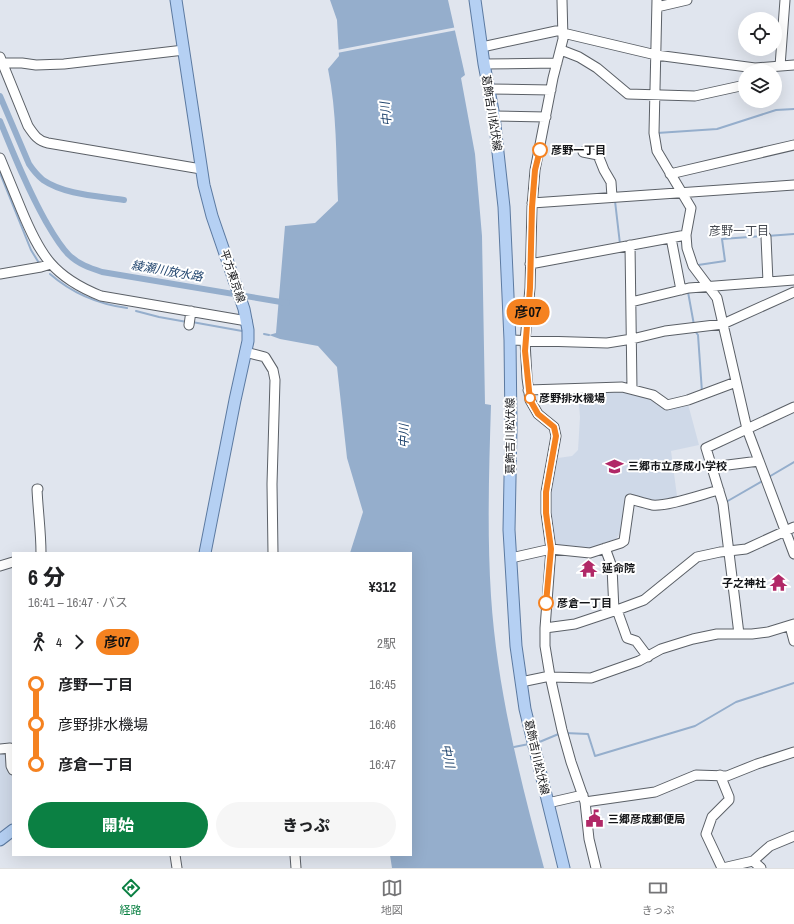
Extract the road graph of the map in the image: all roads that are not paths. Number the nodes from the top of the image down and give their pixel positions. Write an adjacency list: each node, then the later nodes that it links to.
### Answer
1 (176, 0): 9 (main road, 平方東京線)
2 (475, 0): 8 (main road, 葛飾吉川松伏線)
3 (562, 0): 7 (street)
4 (687, 0): 6 (street)
5 (785, 0): 15 (street)
6 (657, 4): 11 (street)
7 (563, 32): 8 (street); 10 (street); 11 (street)
8 (482, 47): 14 (main road, 葛飾吉川松伏線)
9 (184, 50): 12 (street); 28 (main road, 平方東京線)
10 (561, 50): 13 (street); 22 (street)
11 (656, 54): 18 (street); 22 (street)
12 (1, 61): 28 (street)
13 (557, 63): 14 (street); 21 (street)
14 (484, 64): 20 (main road, 葛飾吉川松伏線)
15 (780, 64)
16 (782, 66): 17 (street)
17 (794, 66)
18 (738, 67)
19 (738, 88): 22 (street)
20 (489, 89): 21 (street); 23 (main road, 葛飾吉川松伏線)
21 (551, 90): 24 (street)
22 (655, 95): 30 (street)
23 (494, 116): 24 (street); 53 (main road, 葛飾吉川松伏線)
24 (546, 117): 34 (street)
25 (794, 145): 30 (street)
26 (583, 152): 33 (street)
27 (0, 158): 29 (street)
28 (201, 169): 49 (main road, 平方東京線)
29 (2, 172): 39 (street)
30 (670, 174): 32 (street)
31 (794, 184): 32 (street)
32 (681, 192): 33 (street); 35 (street)
33 (612, 197): 34 (street)
34 (532, 203): 40 (street)
35 (686, 235): 37 (street); 44 (street)
36 (766, 237): 43 (street)
37 (671, 238): 38 (street); 45 (street)
38 (630, 245): 40 (street); 47 (street)
39 (51, 264): 41 (street); 48 (street)
40 (530, 264): 54 (street)
41 (0, 274)
42 (794, 280): 43 (street)
43 (768, 282): 44 (street)
44 (708, 286): 45 (street); 50 (street)
45 (681, 290): 47 (street)
46 (794, 292): 50 (street)
47 (631, 302): 52 (street)
48 (191, 311): 49 (street); 51 (street)
49 (247, 321): 55 (main road, 平方東京線)
50 (723, 324): 52 (street); 56 (street)
51 (189, 325)
52 (632, 339): 54 (street); 57 (street)
53 (510, 340): 54 (street); 73 (main road, 葛飾吉川松伏線)
54 (525, 341): 58 (street)
55 (245, 352): 70 (main road, 平方東京線); 71 (street)
56 (736, 382): 57 (street); 60 (street)
57 (632, 389): 58 (street)
58 (528, 390): 67 (street)
59 (794, 407): 60 (street)
60 (747, 429): 61 (street); 62 (street)
61 (759, 461): 62 (street); 65 (street)
62 (712, 467): 64 (street)
63 (38, 489): 69 (street)
64 (719, 490): 66 (street); 68 (street)
65 (790, 529): 68 (street); 72 (street)
66 (605, 548): 67 (street); 76 (street)
67 (551, 549): 73 (street); 78 (street)
68 (729, 551): 76 (street); 79 (street)
69 (41, 552)
70 (205, 552)
71 (274, 552)
72 (794, 554)
73 (511, 558): 83 (main road, 葛飾吉川松伏線)
74 (12, 562): 75 (street)
75 (0, 566)
76 (615, 611): 78 (street); 81 (street)
77 (792, 625): 79 (street); 80 (street)
78 (545, 628): 82 (street)
79 (739, 634): 81 (street)
80 (794, 641)
81 (648, 656): 82 (street)
82 (550, 676): 83 (street); 88 (street)
83 (521, 682): 89 (main road, 葛飾吉川松伏線)
84 (0, 749): 86 (street)
85 (794, 752): 87 (street)
86 (12, 768)
87 (720, 776): 88 (street); 100 (street)
88 (584, 799): 89 (street); 99 (street)
89 (548, 803): 98 (main road, 葛飾吉川松伏線)
90 (12, 831): 92 (main road)
91 (794, 836): 95 (street)
92 (0, 840)
93 (175, 856): 96 (street)
94 (295, 856): 97 (street)
95 (752, 861): 100 (street); 101 (street)
96 (177, 868)
97 (296, 868)
98 (564, 868)
99 (596, 868)
100 (723, 868)
101 (761, 868)

